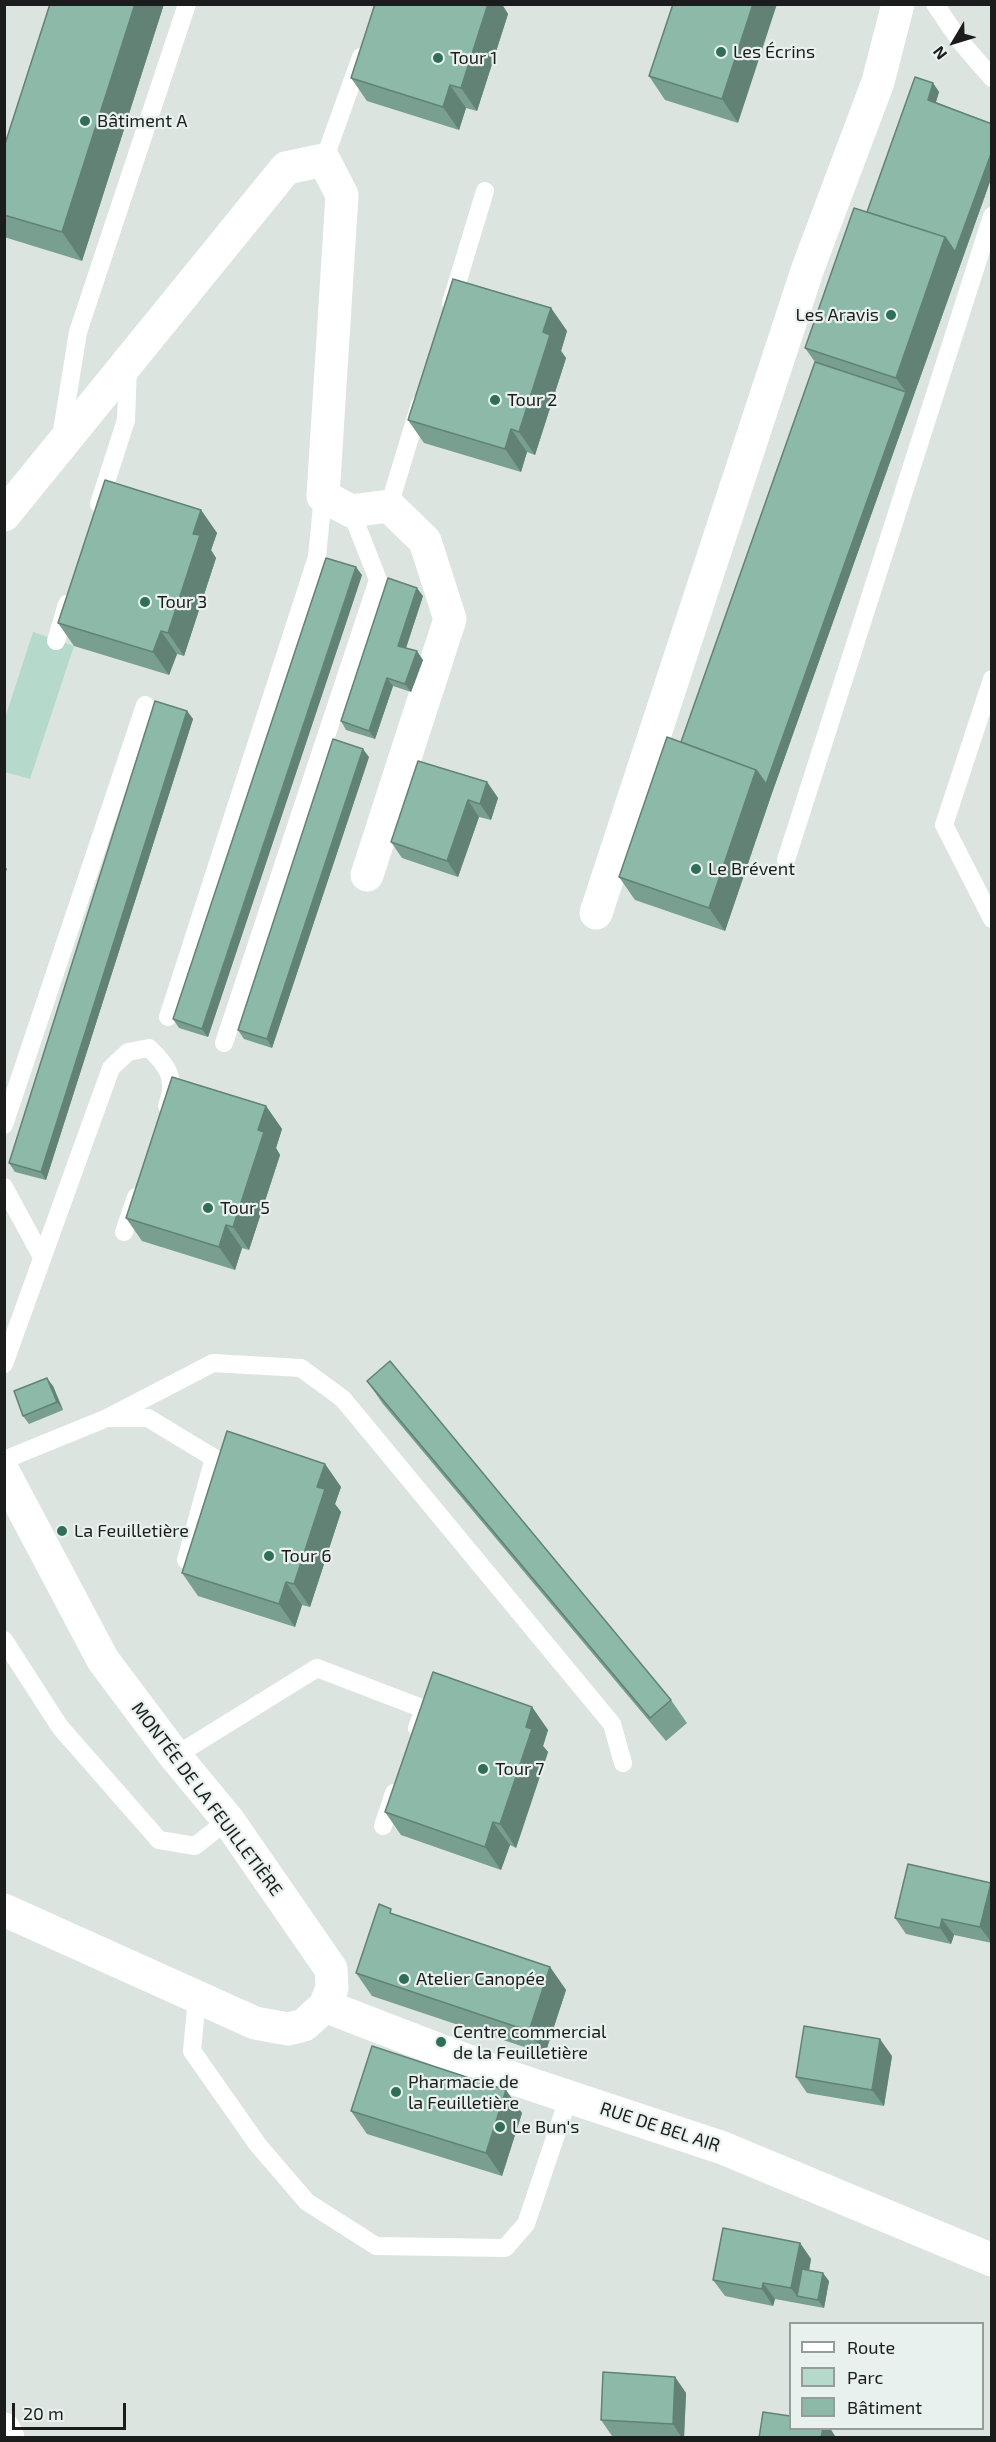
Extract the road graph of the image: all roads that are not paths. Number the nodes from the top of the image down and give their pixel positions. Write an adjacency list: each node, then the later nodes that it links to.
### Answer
1 (187, 4): 12 (lane)
2 (898, 4): 24 (street)
3 (935, 4): 5 (lane)
4 (368, 37): 6 (lane)
5 (992, 78)
6 (324, 160): 10 (street); 13 (street)
7 (485, 190): 9 (lane)
8 (992, 216): 22 (lane)
9 (444, 325)
10 (128, 363): 12 (street); 17 (lane)
11 (424, 392): 14 (lane)
12 (59, 447): 16 (street)
13 (323, 496): 15 (street); 26 (lane)
14 (389, 506): 15 (street); 23 (street)
15 (351, 511): 27 (lane)
16 (4, 515)
17 (94, 519)
18 (73, 585): 19 (lane)
19 (56, 641)
20 (992, 679): 25 (lane)
21 (145, 705): 29 (lane)
22 (786, 861)
23 (367, 875)
24 (596, 913)
25 (992, 919)
26 (168, 1017)
27 (224, 1043)
28 (161, 1124): 33 (lane)
29 (4, 1125)
30 (142, 1178): 32 (lane)
31 (4, 1187): 33 (lane)
32 (124, 1232)
33 (42, 1257): 34 (lane)
34 (4, 1364)
35 (107, 1418): 36 (lane); 38 (lane); 42 (lane)
36 (4, 1460)
37 (4, 1473): 41 (street, MONTÉE DE LA FEUILLETIÈRE)
38 (186, 1560)
39 (4, 1640): 44 (lane)
40 (413, 1741): 41 (lane)
41 (175, 1756): 44 (street, MONTÉE DE LA FEUILLETIÈRE)
42 (623, 1763)
43 (402, 1773): 45 (lane)
44 (228, 1820): 48 (street, MONTÉE DE LA FEUILLETIÈRE)
45 (383, 1826)
46 (4, 1910): 47 (street)
47 (197, 1998): 48 (street); 49 (lane)
48 (325, 2006): 49 (street, RUE DE BEL AIR)
49 (567, 2097): 50 (street, RUE DE BEL AIR)
50 (992, 2260)
51 (4, 2429): 52 (street)
52 (8, 2438)

